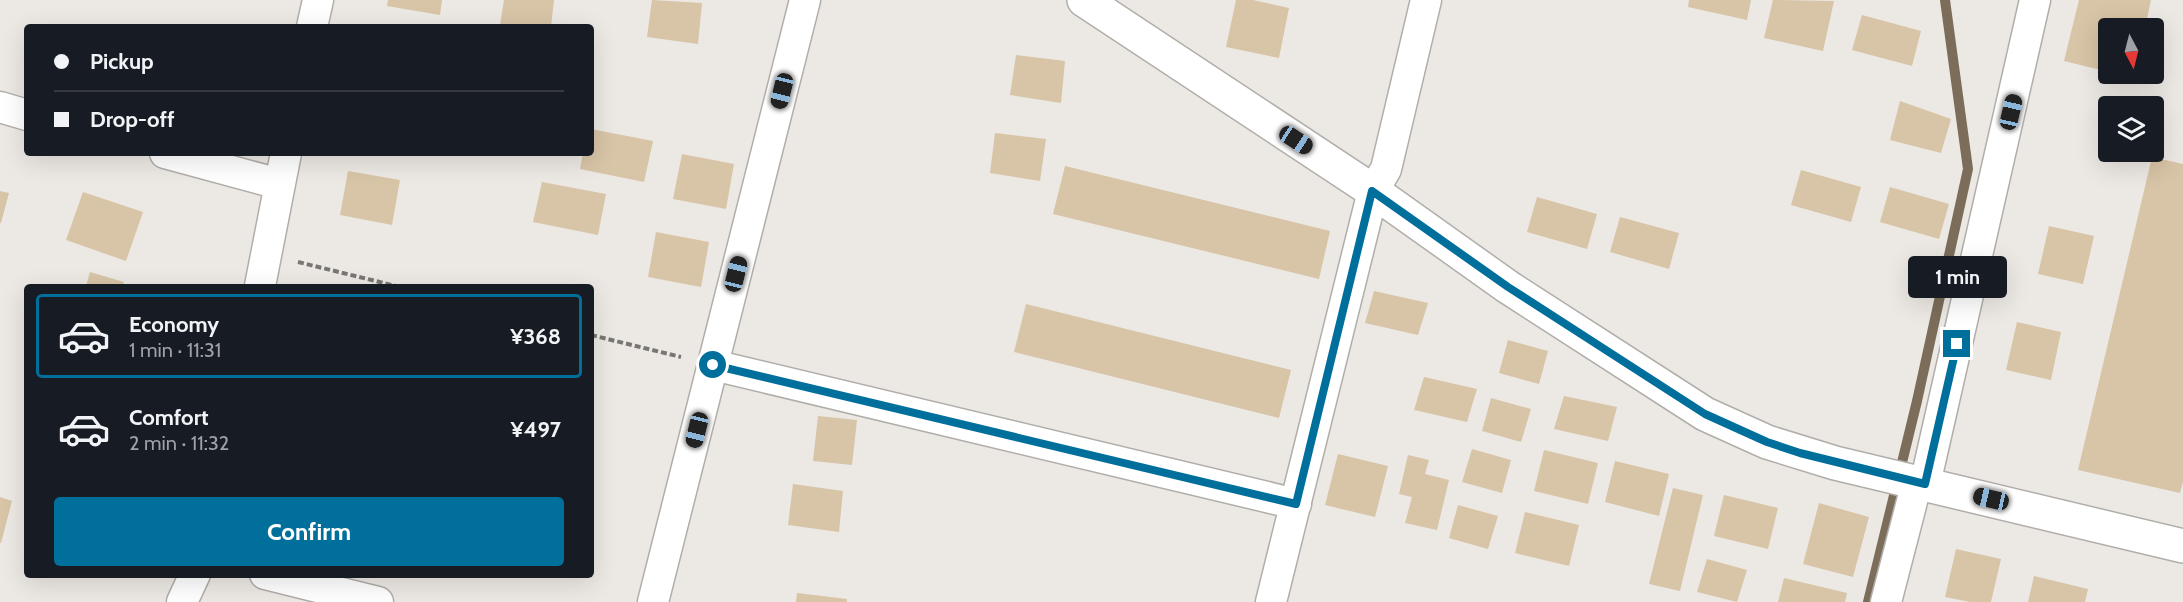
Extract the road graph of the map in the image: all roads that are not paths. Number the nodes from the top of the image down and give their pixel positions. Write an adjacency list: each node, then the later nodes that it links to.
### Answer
1 (318, 0): 6 (street)
2 (805, 0): 14 (street)
3 (1084, 0): 12 (street)
4 (1426, 0): 12 (street)
5 (2035, 0): 15 (street)
6 (313, 24)
7 (0, 107): 8 (street)
8 (24, 114)
9 (176, 156): 11 (street)
10 (285, 156): 11 (street)
11 (279, 184): 13 (street)
12 (1372, 191): 15 (street); 16 (street)
13 (260, 284)
14 (713, 365): 16 (street); 22 (street)
15 (1910, 481): 17 (street); 24 (street)
16 (1296, 504): 23 (street)
17 (2183, 546)
18 (193, 578): 20 (street)
19 (281, 578): 21 (street)
20 (182, 602)
21 (378, 602)
22 (653, 602)
23 (1270, 602)
24 (1886, 602)

